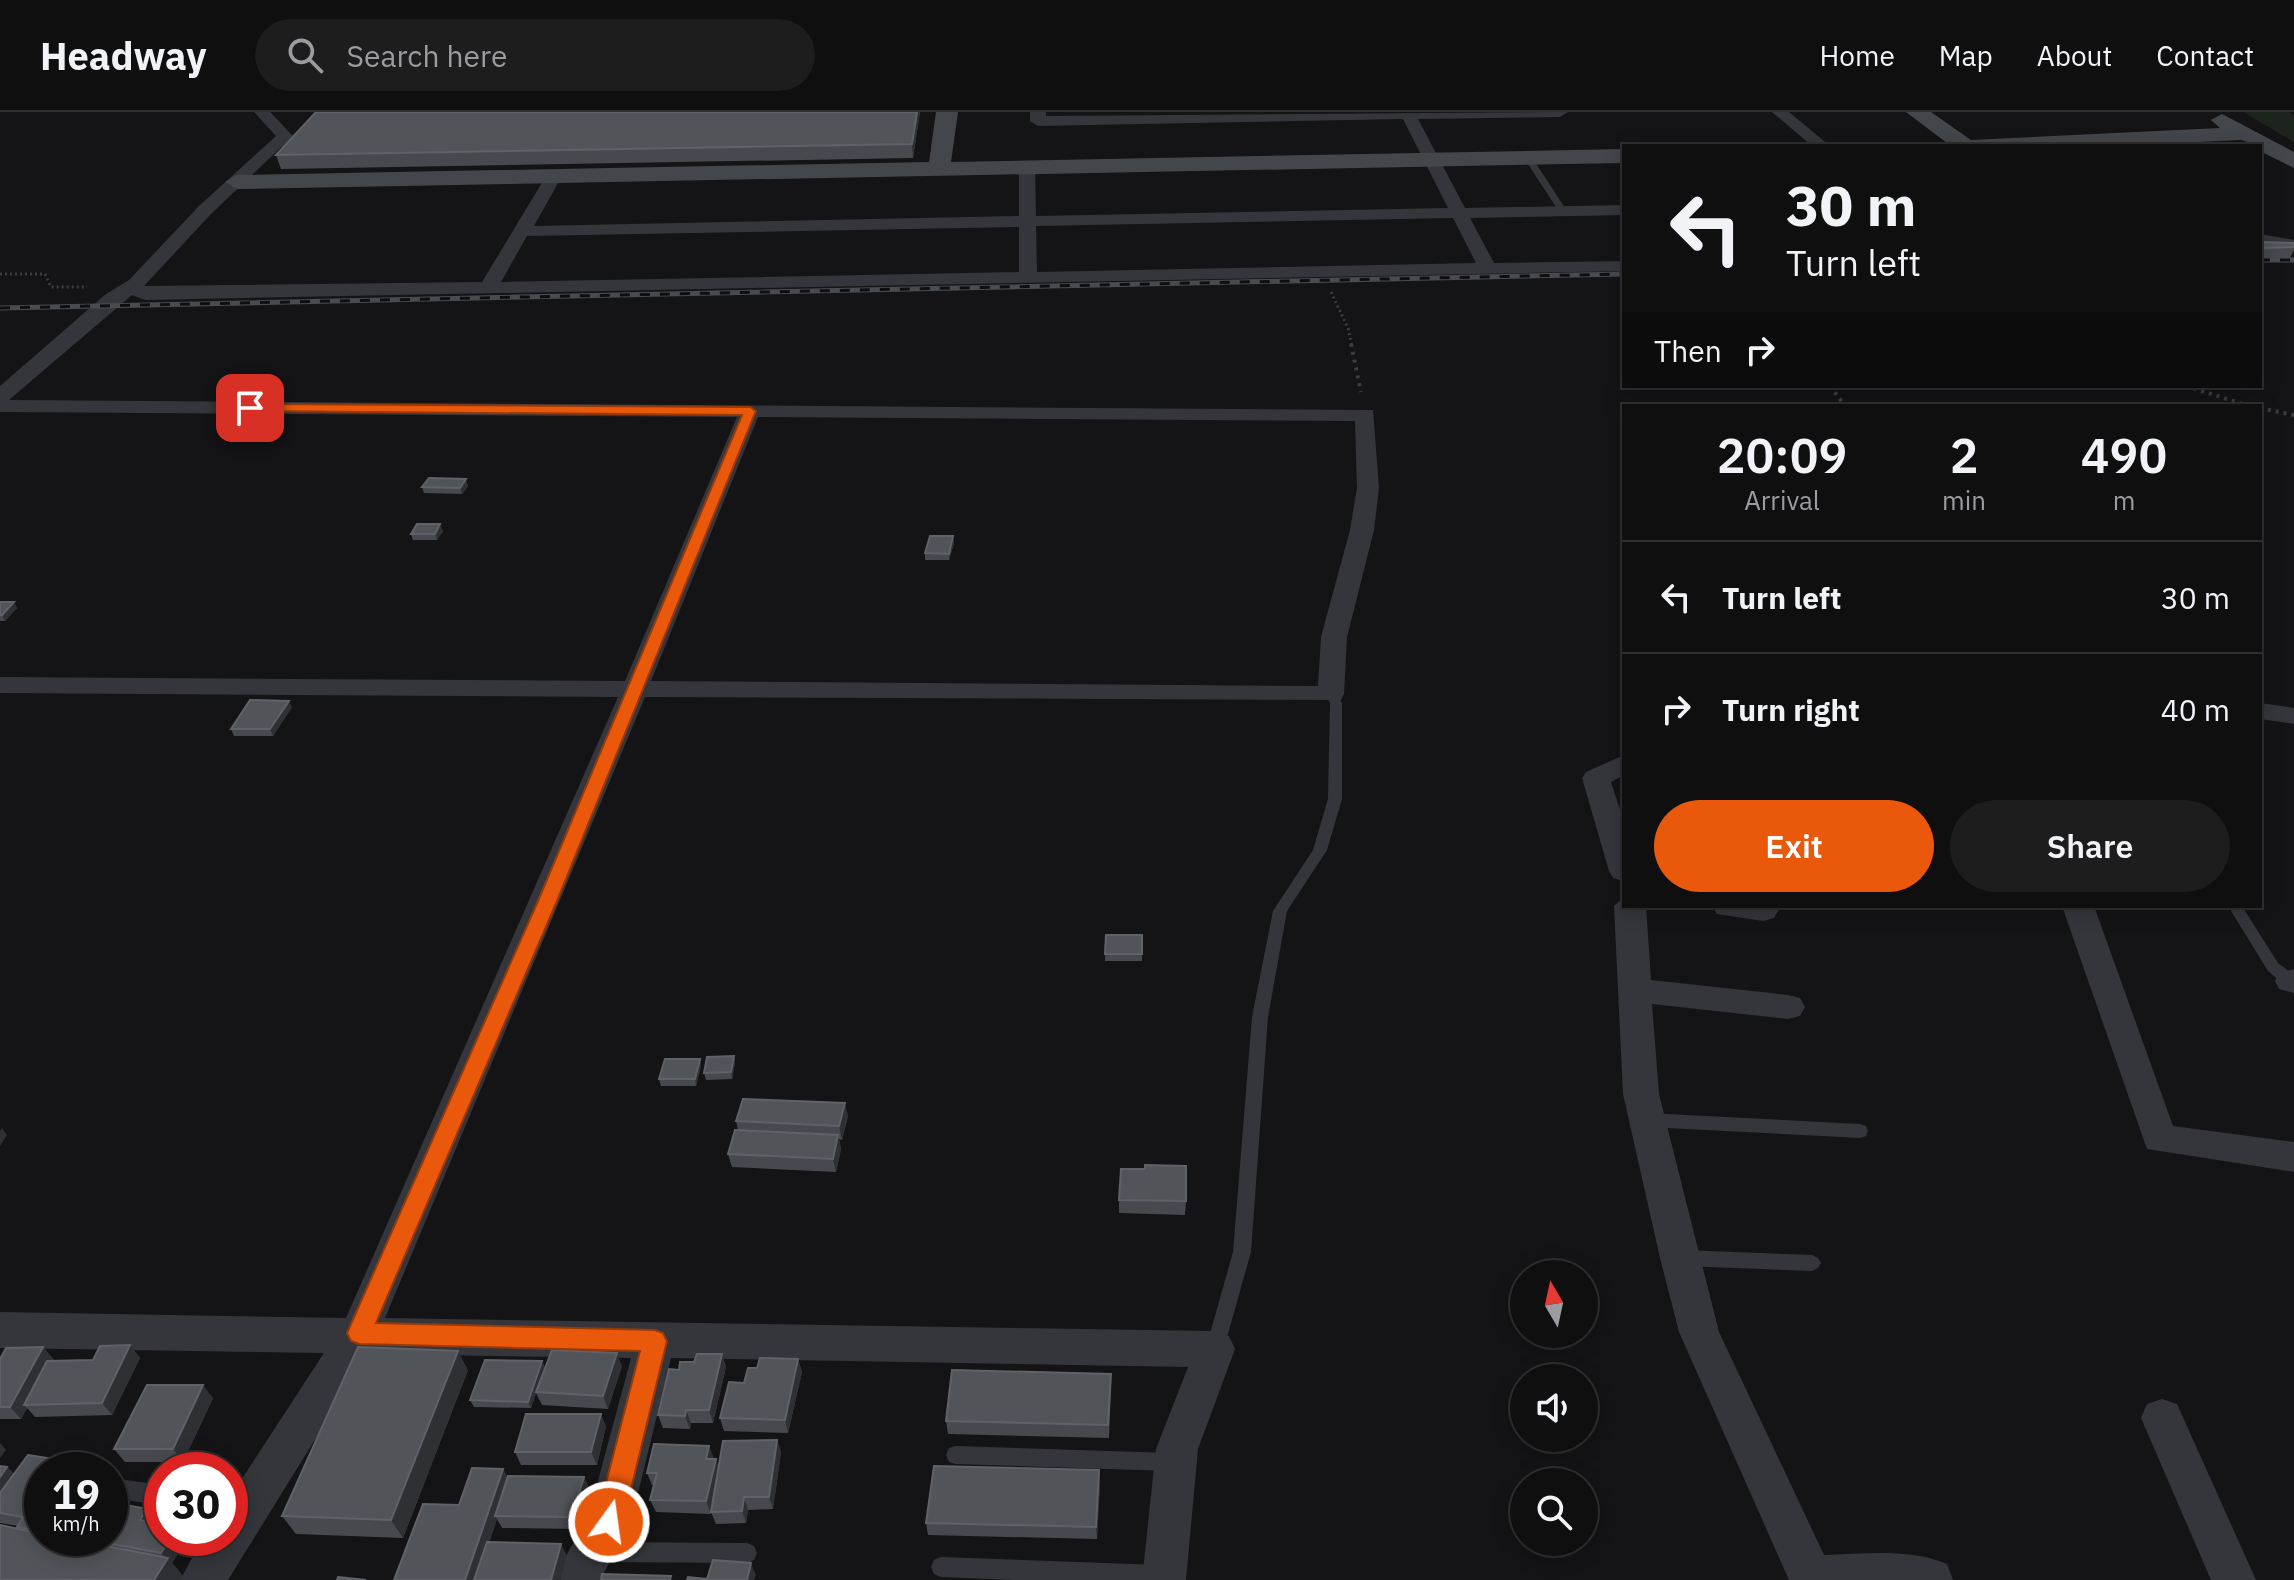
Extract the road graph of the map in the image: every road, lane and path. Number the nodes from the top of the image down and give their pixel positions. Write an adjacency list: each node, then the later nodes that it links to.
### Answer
1 (262, 112): 20 (street)
2 (947, 112): 18 (street)
3 (1038, 112): 8 (street)
4 (1560, 112): 8 (street)
5 (1780, 112): 10 (street)
6 (1917, 112): 11 (street)
7 (2208, 112): 9 (street)
8 (1408, 113): 15 (street)
9 (2247, 133): 12 (street); 16 (street)
10 (1820, 144)
11 (1962, 144)
12 (2016, 144)
13 (1622, 156): 14 (street)
14 (1528, 158): 15 (street); 22 (lane)
15 (1431, 160): 17 (street); 23 (street)
16 (2294, 161)
17 (1027, 167): 18 (street); 24 (street)
18 (939, 169): 19 (street)
19 (554, 176): 20 (street); 25 (street)
20 (237, 182): 33 (street)
21 (1622, 210): 22 (street)
22 (1563, 211): 23 (street)
23 (1459, 213): 24 (street); 29 (street)
24 (1027, 221): 25 (street); 32 (street)
25 (522, 231): 34 (street)
26 (2262, 239): 27 (street)
27 (2294, 245)
28 (1622, 266): 29 (street)
29 (1488, 269): 30 (street)
30 (1323, 272): 32 (street); 41 (path)
31 (0, 274): 33 (path)
32 (1028, 278): 34 (street)
33 (132, 287): 34 (street); 36 (street)
34 (488, 288)
35 (2192, 388): 37 (path)
36 (0, 397)
37 (2243, 404)
38 (0, 406): 40 (street)
39 (2262, 408): 42 (path)
40 (750, 411): 41 (street); 44 (street)
41 (1365, 415): 45 (street)
42 (2294, 415)
43 (0, 685): 44 (street)
44 (633, 690): 45 (street); 64 (street)
45 (1331, 694): 66 (lane)
46 (2262, 711): 47 (street)
47 (2294, 716)
48 (1622, 765): 49 (street)
49 (1622, 864)
50 (1630, 908): 56 (street)
51 (1746, 908): 54 (street)
52 (2079, 908): 60 (street)
53 (2236, 908): 55 (lane)
54 (1763, 910)
55 (2293, 983)
56 (1634, 990): 57 (street); 58 (street)
57 (1788, 1007)
58 (1647, 1120): 59 (lane); 61 (street)
59 (1860, 1131)
60 (2294, 1157)
61 (1679, 1258): 62 (lane); 76 (street)
62 (1812, 1263)
63 (0, 1330): 64 (street)
64 (359, 1333): 65 (street); 70 (street)
65 (655, 1341): 66 (street); 73 (street)
66 (1215, 1349): 69 (street)
67 (2162, 1418): 79 (street)
68 (956, 1455): 69 (lane)
69 (1175, 1463): 75 (street)
70 (248, 1501)
71 (747, 1553): 73 (lane)
72 (215, 1556): 77 (street)
73 (583, 1566)
74 (941, 1567): 75 (lane)
75 (1165, 1578)
76 (1812, 1579): 78 (street)
77 (202, 1580)
78 (1931, 1580)
79 (2234, 1580)

